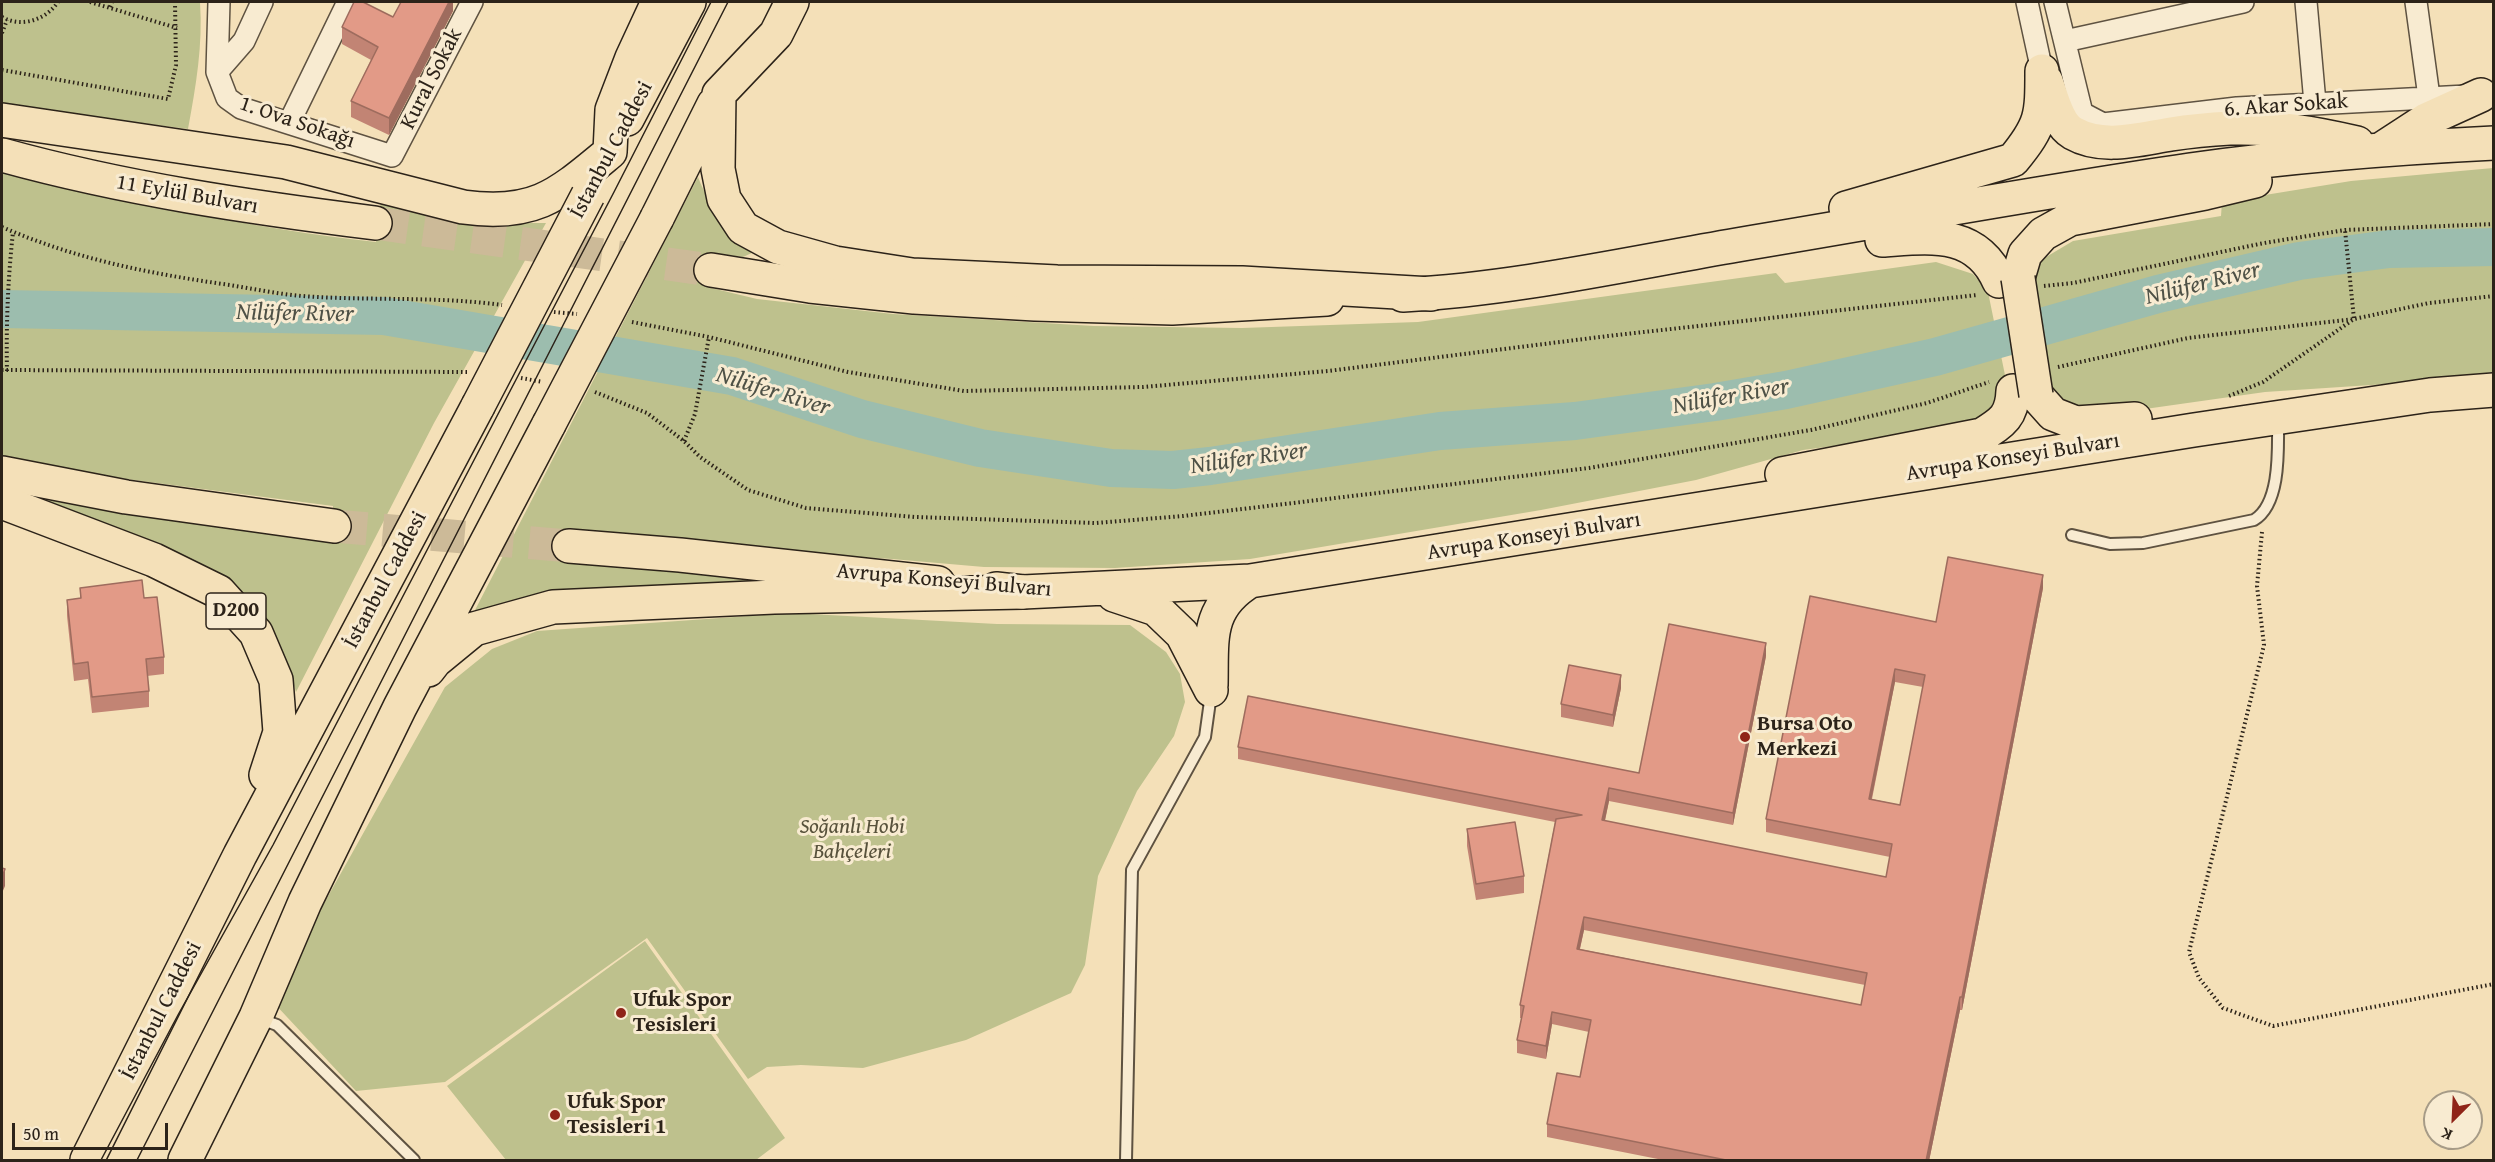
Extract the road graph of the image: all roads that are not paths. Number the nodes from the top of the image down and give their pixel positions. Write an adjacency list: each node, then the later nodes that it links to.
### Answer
1 (219, 2): 16 (street, 1. Ova Sokağı)
2 (262, 2): 16 (street)
3 (348, 2): 22 (street)
4 (472, 2): 28 (street, Kural Sokak)
5 (658, 2): 26 (main road)
6 (689, 2): 26 (main road, İstanbul Caddesi)
7 (768, 2): 17 (main road)
8 (792, 2): 17 (main road)
9 (2027, 2): 15 (street)
10 (2055, 2): 14 (street)
11 (2243, 2): 14 (street)
12 (2306, 2): 20 (street)
13 (2416, 2): 19 (street)
14 (2065, 41): 23 (street)
15 (2042, 71): 23 (main road); 29 (main road)
16 (217, 72): 22 (street, 1. Ova Sokağı)
17 (719, 94): 34 (main road); 49 (main road, bridge)
18 (2487, 95): 19 (street, 6. Akar Sokak); 25 (main road)
19 (2429, 96): 20 (street, 6. Akar Sokak)
20 (2315, 103): 23 (street, 6. Akar Sokak)
21 (2, 120): 26 (main road)
22 (289, 123): 28 (street, 1. Ova Sokağı)
23 (2085, 127): 25 (main road); 29 (main road)
24 (2493, 143): 25 (main road)
25 (2382, 149): 31 (main road); 33 (main road)
26 (610, 152): 50 (main road, İstanbul Caddesi, bridge)
27 (2, 155): 30 (main road, 11 Eylül Bulvarı)
28 (392, 156)
29 (2013, 160): 31 (main road)
30 (375, 223)
31 (1701, 251): 33 (main road); 34 (main road)
32 (711, 270): 34 (main road)
33 (2008, 280): 35 (main road)
34 (1431, 294)
35 (2024, 384): 37 (main road); 43 (main road)
36 (2493, 390): 37 (main road, Avrupa Konseyi Bulvarı)
37 (2430, 395): 38 (main road, Avrupa Konseyi Bulvarı)
38 (2278, 417): 42 (lane); 43 (main road, Avrupa Konseyi Bulvarı)
39 (2, 473): 41 (main road)
40 (2, 502): 50 (main road, D200)
41 (334, 526)
42 (2072, 535)
43 (1492, 544): 45 (main road, Avrupa Konseyi Bulvarı)
44 (569, 546): 47 (main road, Avrupa Konseyi Bulvarı)
45 (1250, 581): 46 (main road, Avrupa Konseyi Bulvarı); 48 (main road)
46 (1098, 589): 47 (main road, Avrupa Konseyi Bulvarı); 48 (main road)
47 (1023, 592): 49 (main road)
48 (1211, 690): 55 (lane)
49 (400, 707): 51 (main road)
50 (240, 855): 52 (main road, İstanbul Caddesi)
51 (256, 1017): 53 (main road); 54 (lane)
52 (87, 1161)
53 (185, 1161)
54 (414, 1161)
55 (1126, 1161)

